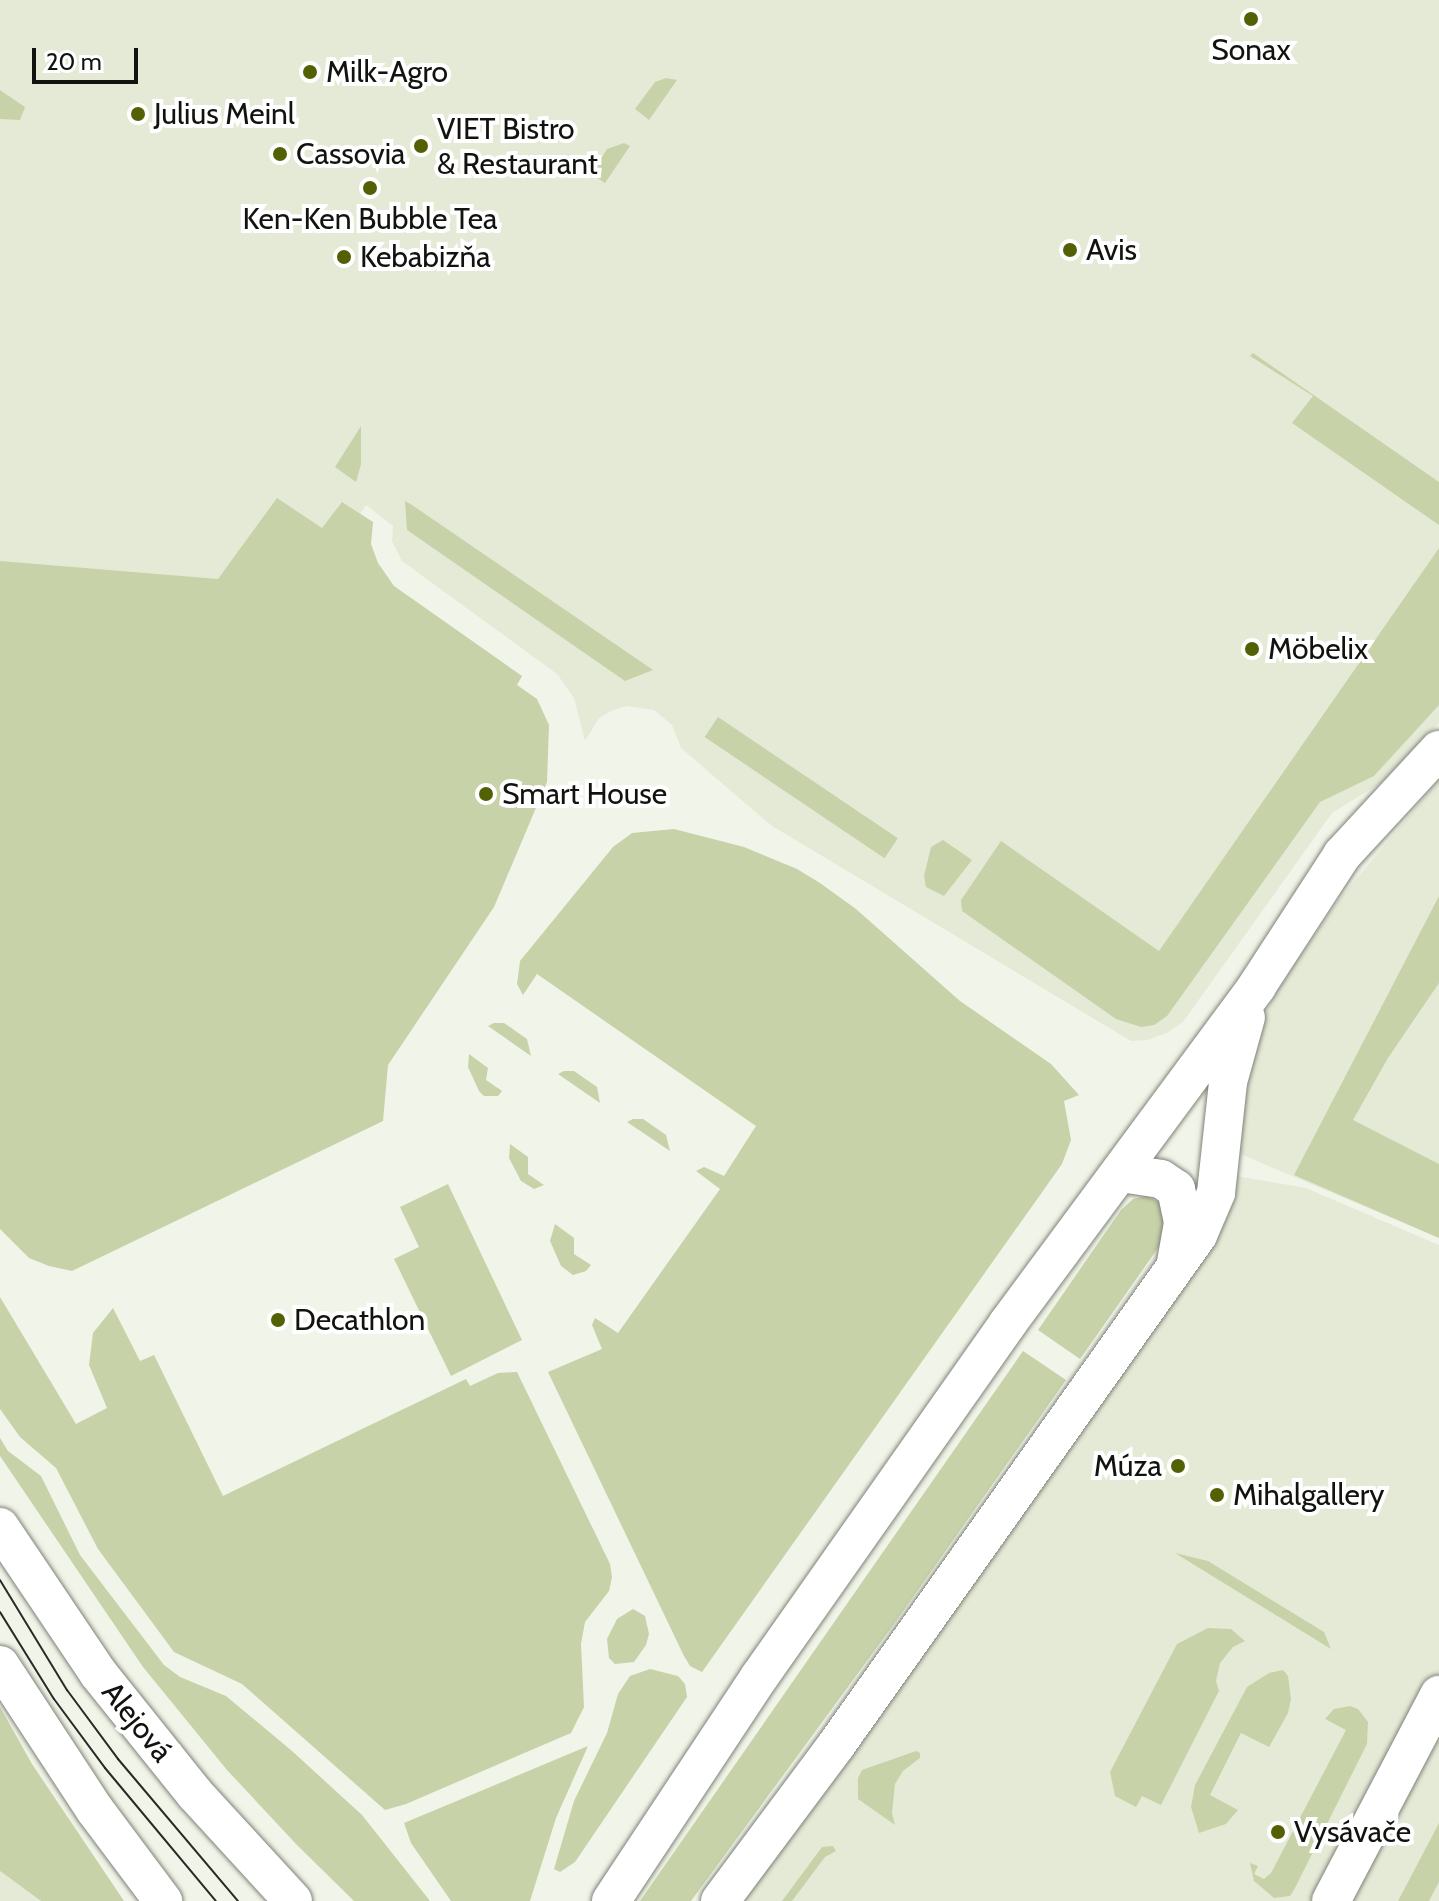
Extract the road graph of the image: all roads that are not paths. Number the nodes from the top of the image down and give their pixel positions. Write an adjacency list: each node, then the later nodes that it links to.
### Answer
1 (1439, 750): 2 (street)
2 (1257, 986): 3 (street); 5 (street)
3 (1177, 1095): 4 (street); 5 (street)
4 (1121, 1173): 5 (street); 9 (street)
5 (1174, 1267): 14 (street)
6 (0, 1527): 11 (street, Alejová)
7 (0, 1665): 10 (street)
8 (1439, 1695): 15 (street)
9 (634, 1864): 12 (street); 13 (street)
10 (163, 1901)
11 (293, 1901)
12 (596, 1901)
13 (611, 1901)
14 (720, 1901)
15 (1331, 1901)

